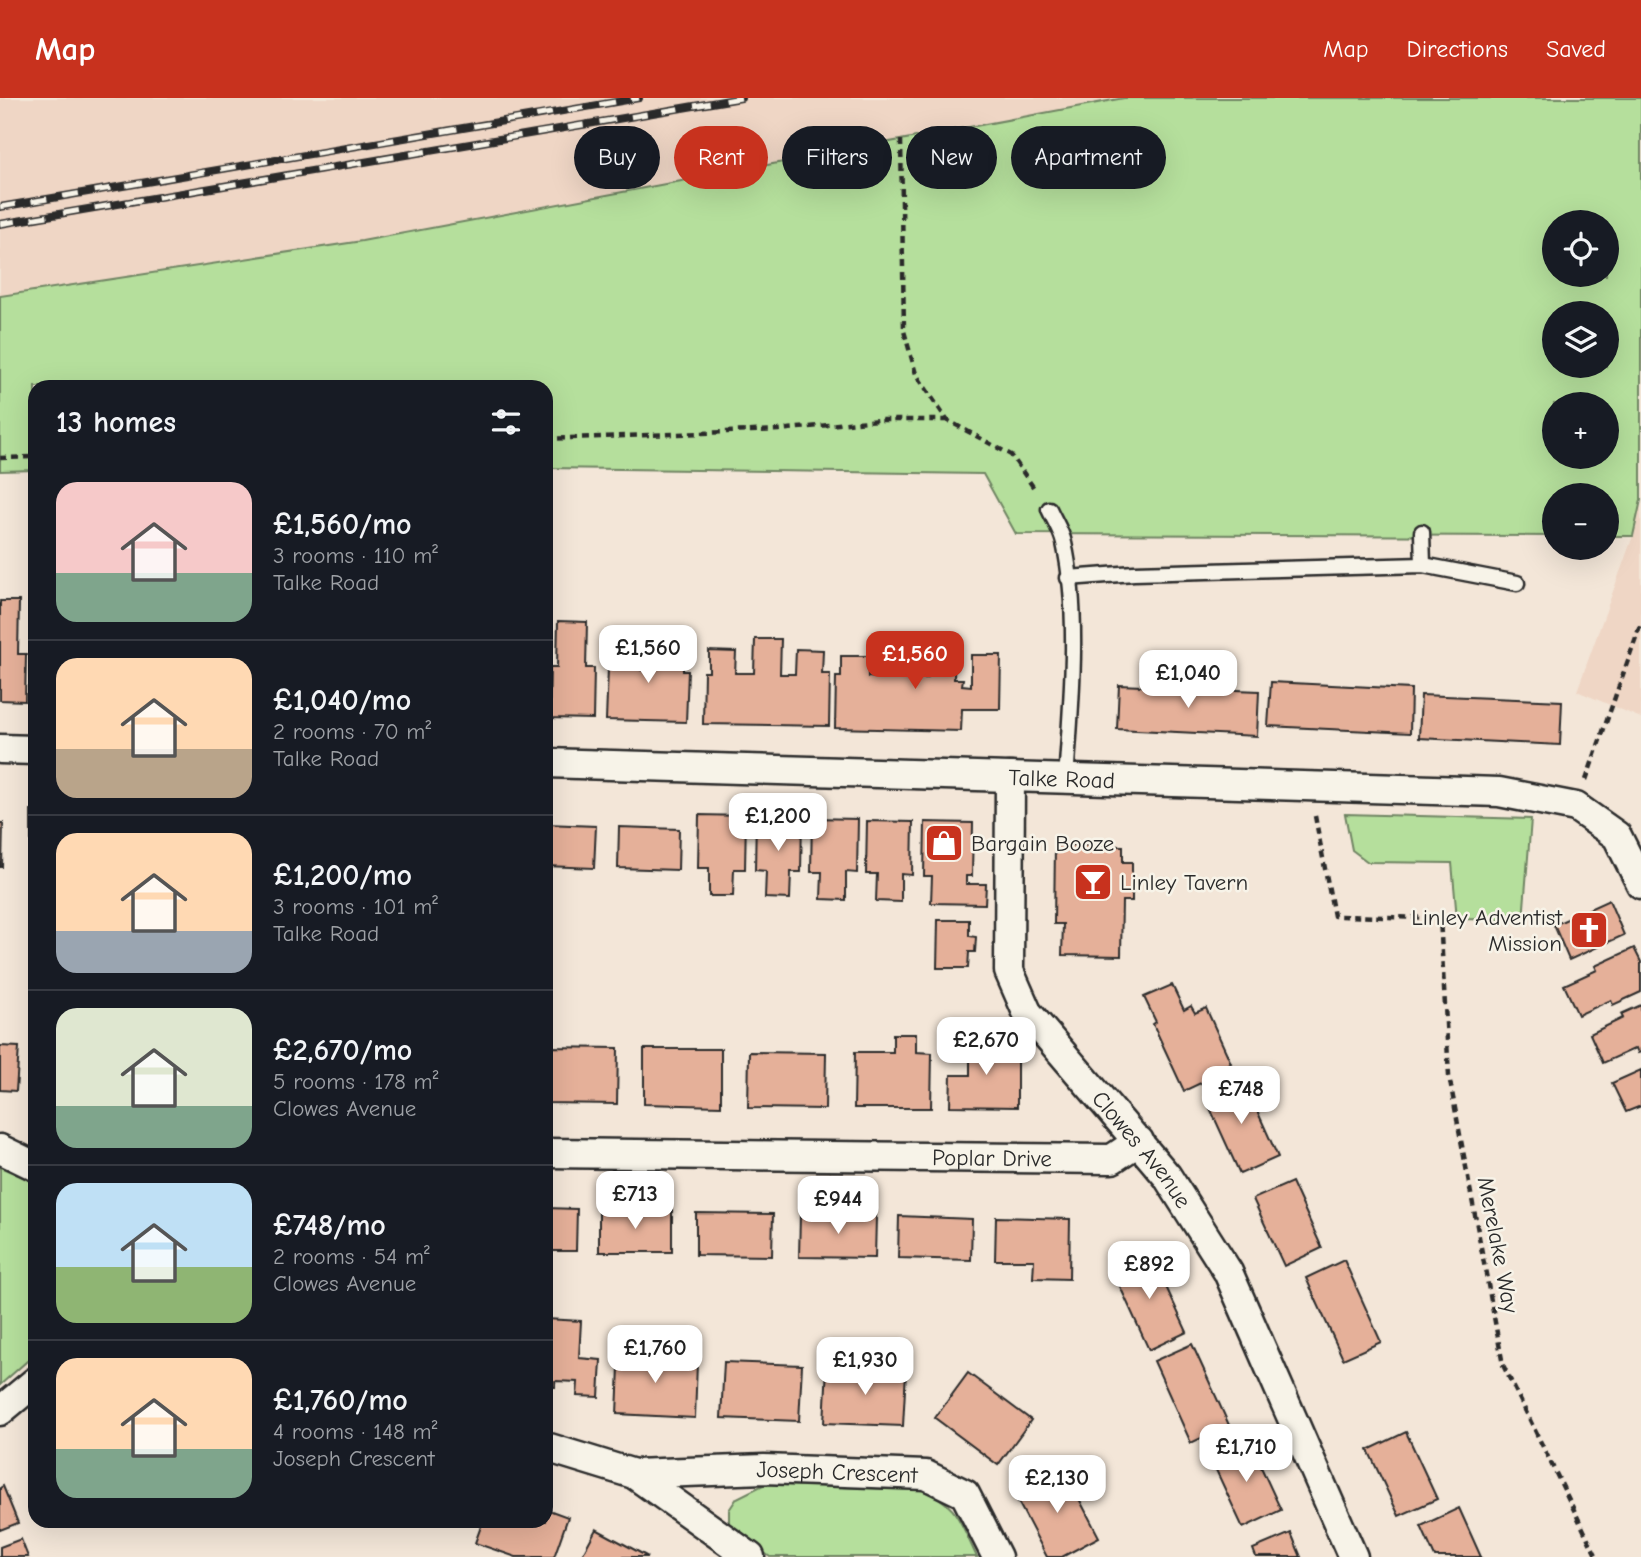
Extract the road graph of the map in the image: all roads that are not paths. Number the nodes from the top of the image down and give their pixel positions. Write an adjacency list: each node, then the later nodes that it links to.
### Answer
1 (1048, 509): 4 (lane)
2 (1422, 532): 3 (lane)
3 (1423, 565): 4 (lane); 5 (lane)
4 (1068, 579): 10 (lane)
5 (1517, 583)
6 (0, 749): 7 (street)
7 (28, 750)
8 (553, 763): 9 (street, Talke Road)
9 (1010, 778): 10 (street, Talke Road); 12 (street, Clowes Avenue)
10 (1066, 779): 11 (street, Talke Road)
11 (1641, 884)
12 (1139, 1140): 14 (street, Poplar Drive); 22 (street, Clowes Avenue)
13 (0, 1149): 15 (street)
14 (553, 1153)
15 (28, 1163)
16 (28, 1388): 17 (street)
17 (0, 1411)
18 (553, 1449): 19 (street, Joseph Crescent)
19 (634, 1474): 20 (street, Joseph Crescent); 21 (street, Joseph Crescent)
20 (750, 1557)
21 (997, 1557)
22 (1353, 1557)

